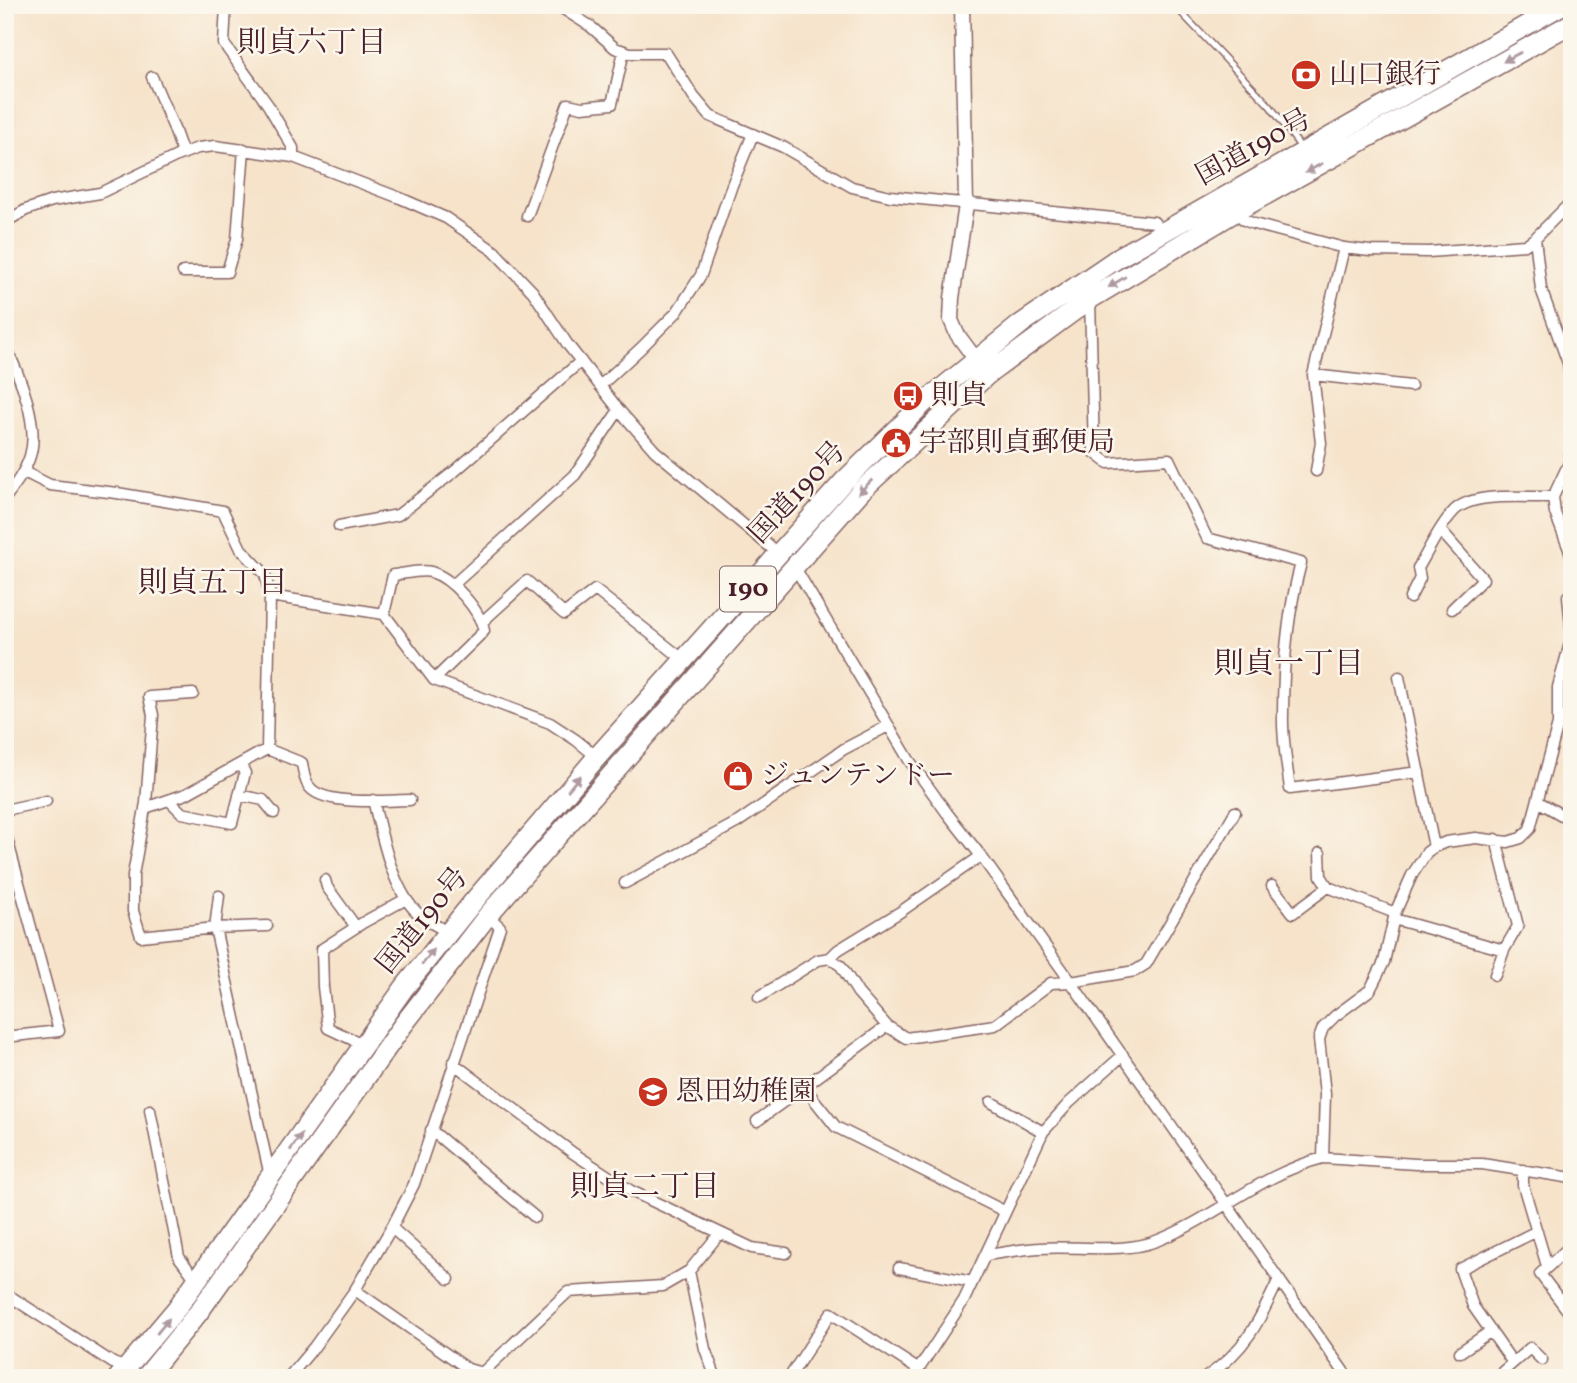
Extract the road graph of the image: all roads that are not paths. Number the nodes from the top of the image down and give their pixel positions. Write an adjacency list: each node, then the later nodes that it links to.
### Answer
1 (226, 5): 13 (street)
2 (557, 5): 7 (street)
3 (962, 5): 16 (street)
4 (1174, 5): 11 (lane)
5 (1562, 5): 11 (highway, 国道190号 / 190)
6 (1572, 23): 15 (highway, 国道190号 / 190, one-way to 15)
7 (624, 51): 9 (street); 17 (street)
8 (152, 77): 12 (street)
9 (753, 134): 16 (street); 29 (street)
10 (244, 149): 12 (street); 13 (street); 22 (street)
11 (1305, 152): 15 (highway, 国道190号 / 190)
12 (183, 154): 18 (street)
13 (293, 157): 25 (street)
14 (1572, 201): 20 (street)
15 (1230, 204): 19 (highway, 国道190号 / 190); 21 (street); 23 (highway, 国道190号 / 190, one-way to 23)
16 (965, 205): 19 (street); 26 (street)
17 (527, 216)
18 (5, 222)
19 (1161, 232): 26 (highway, 国道190号 / 190)
20 (1535, 238): 21 (street); 28 (street)
21 (1344, 248): 27 (street)
22 (183, 272)
23 (1090, 299): 26 (highway, 国道190号 / 190); 57 (street)
24 (5, 346): 35 (street)
25 (581, 361): 29 (street); 38 (street)
26 (982, 367): 41 (highway, 国道190号 / 190)
27 (1313, 375): 30 (street); 34 (street)
28 (1572, 380): 31 (street)
29 (600, 386): 32 (street)
30 (1411, 386)
31 (1572, 386)
32 (619, 410): 41 (street); 42 (street)
33 (1572, 442): 36 (street)
34 (1316, 471)
35 (24, 472): 37 (street); 43 (street)
36 (1553, 497): 39 (street); 40 (street)
37 (5, 498)
38 (339, 526)
39 (1441, 531): 45 (street); 46 (street)
40 (1572, 557)
41 (787, 560): 49 (highway, 国道190号 / 190); 53 (street); 80 (highway, 国道190号 / 190)
42 (454, 584): 47 (street); 48 (street)
43 (270, 596): 47 (street); 54 (street)
44 (1572, 596): 63 (street)
45 (1410, 598)
46 (1452, 609)
47 (384, 614): 51 (street)
48 (482, 622): 49 (street); 51 (street)
49 (684, 660): 55 (highway, 国道190号 / 190)
50 (1399, 677): 57 (street)
51 (434, 680): 55 (street)
52 (193, 694): 64 (street)
53 (888, 726): 73 (street); 75 (street)
54 (267, 749): 56 (street); 60 (street)
55 (597, 757): 80 (highway, 国道190号 / 190, one-way to 55)
56 (240, 764): 58 (street); 59 (street)
57 (1419, 772): 71 (street)
58 (239, 795): 59 (street); 67 (street)
59 (169, 800): 64 (street)
60 (373, 800): 61 (street); 79 (street)
61 (411, 800)
62 (46, 801): 65 (street)
63 (1539, 802): 68 (street); 70 (street)
64 (145, 808): 84 (street)
65 (5, 810)
66 (1235, 812): 89 (street)
67 (274, 813)
68 (1572, 821)
69 (5, 831): 92 (street)
70 (1496, 839): 71 (street); 86 (street)
71 (1434, 847): 81 (street)
72 (1320, 853): 77 (street)
73 (981, 856): 87 (street); 89 (street)
74 (325, 880): 83 (street)
75 (625, 883)
76 (1272, 886): 77 (street)
77 (1328, 887): 81 (street)
78 (219, 896): 84 (street)
79 (406, 899): 83 (street); 85 (street)
80 (480, 908): 85 (highway, 国道190号 / 190); 95 (street); 132 (highway, 国道190号 / 190)
81 (1395, 916): 86 (street); 102 (street)
82 (267, 926): 84 (street)
83 (356, 927): 93 (street)
84 (215, 928): 104 (street)
85 (448, 932): 93 (highway, 国道190号 / 190, one-way to 85)
86 (1504, 950): 88 (street)
87 (830, 958): 90 (street); 91 (street)
88 (1495, 975)
89 (1071, 982): 91 (street); 94 (street)
90 (759, 997)
91 (887, 1026): 96 (street)
92 (5, 1037)
93 (364, 1045): 104 (highway, 国道190号 / 190, one-way to 93)
94 (1122, 1055): 101 (street); 106 (street)
95 (453, 1063): 100 (street); 111 (street)
96 (804, 1087): 99 (street); 107 (street)
97 (991, 1102): 101 (street)
98 (150, 1110): 120 (street)
99 (757, 1121)
100 (431, 1130): 108 (street); 109 (street)
101 (1043, 1132): 107 (street)
102 (1322, 1158): 103 (street); 106 (street)
103 (1522, 1170): 105 (street); 110 (street)
104 (271, 1178): 120 (highway, 国道190号 / 190)
105 (1572, 1178)
106 (1228, 1203): 114 (street); 119 (street)
107 (1004, 1211): 114 (street)
108 (535, 1217)
109 (391, 1228): 118 (street); 122 (street)
110 (1537, 1231): 115 (street); 125 (street)
111 (720, 1233): 113 (street); 117 (street)
112 (1564, 1251): 115 (street)
113 (786, 1253)
114 (986, 1255): 121 (street)
115 (1547, 1266): 124 (street)
116 (899, 1268): 121 (street)
117 (689, 1271): 122 (street); 134 (street)
118 (449, 1279)
119 (1279, 1279): 136 (street); 137 (street)
120 (197, 1281): 129 (highway, 国道190号 / 190, one-way to 120)
121 (972, 1282): 130 (street)
122 (355, 1290): 133 (street)
123 (5, 1293): 129 (street)
124 (1568, 1311)
125 (1491, 1331): 126 (street); 128 (street)
126 (1460, 1352)
127 (1542, 1360): 128 (street)
128 (1513, 1363): 131 (street)
129 (123, 1373): 132 (street)
130 (916, 1374): 135 (street)
131 (1500, 1374)
132 (149, 1377)
133 (288, 1378)
134 (716, 1378)
135 (789, 1378)
136 (1205, 1378)
137 (1349, 1378)

